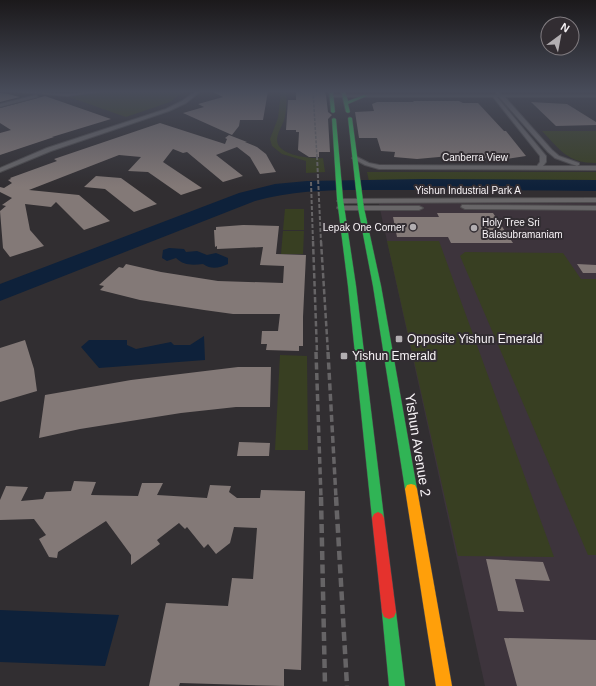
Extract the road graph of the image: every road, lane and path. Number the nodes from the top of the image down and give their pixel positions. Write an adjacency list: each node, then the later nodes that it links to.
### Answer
1 (121, 123): 10 (street)
2 (130, 123): 13 (street)
3 (334, 123): 16 (main road)
4 (349, 123): 9 (main road, Yishun Avenue 2)
5 (516, 123): 8 (street)
6 (526, 123): 7 (street)
7 (530, 128): 8 (street); 12 (street)
8 (521, 129): 11 (street)
9 (355, 158): 11 (street, Canberra View); 15 (main road, Yishun Avenue 2)
10 (0, 166)
11 (539, 167): 12 (street, Canberra View)
12 (594, 168)
13 (0, 170)
14 (596, 200): 15 (street, Yishun Industrial Park A)
15 (360, 202): 16 (street, Yishun Industrial Park A); 17 (street, Yishun Industrial Park A); 19 (main road, Yishun Avenue 2)
16 (340, 203): 18 (main road)
17 (596, 208)
18 (397, 686)
19 (444, 686)

